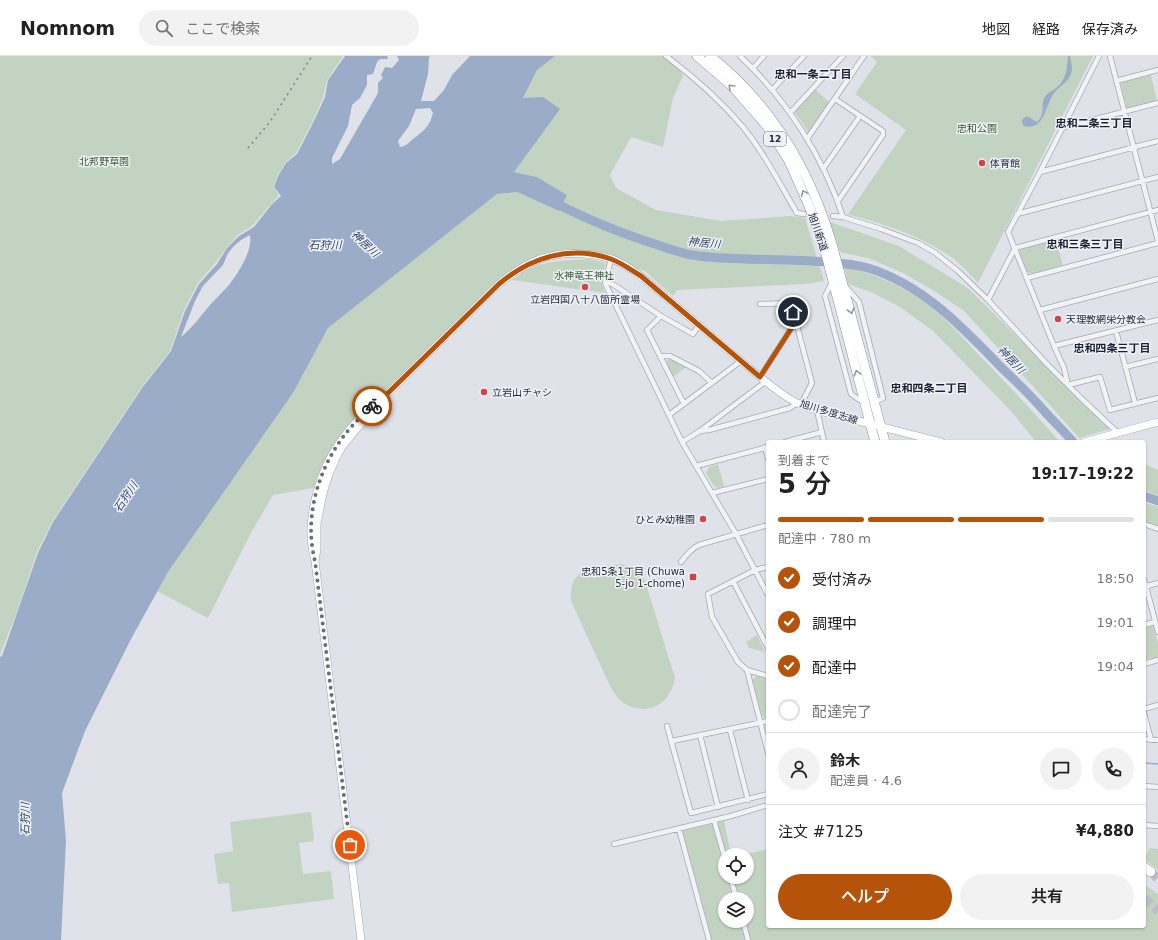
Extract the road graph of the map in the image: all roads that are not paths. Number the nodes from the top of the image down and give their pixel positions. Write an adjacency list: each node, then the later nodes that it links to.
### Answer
1 (666, 56): 31 (street)
2 (697, 56): 38 (highway, 旭川新道 / 12, one-way to 2)
3 (710, 56): 38 (highway, 旭川新道 / 12)
4 (740, 56): 11 (street)
5 (764, 56): 11 (street)
6 (804, 56): 14 (street)
7 (843, 56): 18 (street)
8 (864, 56): 15 (street)
9 (1098, 56): 20 (street)
10 (1110, 56): 13 (street)
11 (752, 68): 14 (street)
12 (1158, 70): 13 (street)
13 (1116, 81): 17 (street)
14 (772, 90): 18 (street)
15 (835, 98): 19 (street); 21 (street)
16 (1158, 103): 17 (street)
17 (1124, 112): 20 (street); 23 (street)
18 (790, 113): 21 (street)
19 (860, 116): 24 (street); 28 (street)
20 (1061, 128): 25 (street)
21 (807, 139): 24 (street)
22 (1158, 141): 23 (street)
23 (1134, 147): 25 (street); 27 (street)
24 (823, 169): 28 (street)
25 (1040, 172): 32 (street)
26 (1158, 177): 27 (street)
27 (1143, 181): 30 (street); 32 (street)
28 (838, 201): 34 (street)
29 (1158, 210): 30 (street)
30 (1150, 212): 35 (street); 36 (street)
31 (804, 214)
32 (1017, 214): 36 (street)
33 (833, 216): 34 (street)
34 (843, 217): 42 (street)
35 (1158, 242): 39 (street)
36 (1015, 248): 39 (street); 42 (street)
37 (611, 259): 41 (street); 48 (main road, 旭川多度志線); 128 (main road, 旭川多度志線)
38 (835, 276): 61 (highway, 旭川新道 / 12, one-way to 38); 61 (highway, 旭川新道 / 12, one-way to 61)
39 (1027, 278): 44 (street)
40 (1158, 279): 44 (street)
41 (605, 283): 45 (street); 64 (street)
42 (988, 300): 57 (street)
43 (760, 304): 47 (street)
44 (1040, 310): 50 (street)
45 (661, 316): 48 (street); 51 (street)
46 (1158, 320): 49 (street)
47 (796, 321): 55 (street); 59 (street)
48 (699, 325): 53 (main road, 旭川多度志線)
49 (1116, 331): 50 (street); 54 (street)
50 (1054, 346): 57 (street)
51 (661, 356): 56 (street); 60 (street)
52 (1158, 358): 54 (street)
53 (741, 361): 55 (main road, 旭川多度志線); 56 (street)
54 (1125, 367): 62 (street)
55 (763, 379): 59 (main road, 旭川多度志線); 68 (street)
56 (712, 383): 60 (street)
57 (1068, 385): 62 (street); 70 (street)
58 (1158, 398): 62 (street)
59 (799, 403): 63 (main road, 旭川多度志線); 68 (street)
60 (684, 404): 64 (street)
61 (870, 404): 66 (highway, 旭川新道 / 12); 67 (highway, 旭川新道 / 12)
62 (1136, 404)
63 (817, 410): 66 (main road, 旭川多度志線); 69 (street)
64 (669, 415): 77 (street)
65 (1158, 422): 70 (main road)
66 (871, 424): 67 (main road, 旭川多度志線); 73 (highway, 旭川新道 / 12)
67 (881, 428): 74 (highway, 旭川新道 / 12); 75 (main road, 旭川多度志線)
68 (700, 431): 77 (street)
69 (822, 432): 71 (street); 72 (street)
70 (1118, 433): 76 (main road)
71 (792, 440)
72 (824, 440)
73 (875, 440)
74 (884, 440)
75 (932, 440)
76 (1091, 440)
77 (682, 442): 79 (street)
78 (766, 447): 79 (street)
79 (696, 466): 81 (street)
80 (766, 480): 81 (street)
81 (712, 493): 85 (street)
82 (1146, 525): 84 (street)
83 (766, 526): 85 (street)
84 (1158, 529)
85 (736, 534): 86 (street); 88 (street)
86 (680, 562)
87 (766, 567): 88 (street)
88 (755, 570): 89 (street); 93 (street)
89 (732, 581): 97 (street); 100 (street)
90 (1158, 583): 91 (street)
91 (1146, 587)
92 (1146, 590): 94 (street)
93 (766, 591)
94 (1155, 622): 95 (street); 96 (street)
95 (1146, 624)
96 (1158, 632)
97 (766, 644)
98 (1158, 660): 99 (street)
99 (1146, 663)
100 (747, 670): 101 (street); 106 (street)
101 (766, 675)
102 (1158, 705): 103 (street)
103 (1146, 708)
104 (1146, 721): 111 (street)
105 (766, 722): 106 (street)
106 (760, 723): 108 (street); 114 (street)
107 (667, 726): 113 (street)
108 (730, 730): 109 (street); 118 (street)
109 (700, 735): 113 (street); 120 (street)
110 (1146, 739): 111 (street)
111 (1151, 740): 112 (street)
112 (1158, 740)
113 (672, 741): 120 (street)
114 (766, 746)
115 (1146, 786): 116 (street)
116 (1158, 786)
117 (766, 795): 118 (street)
118 (748, 800): 120 (street)
119 (766, 806): 121 (street)
120 (718, 807)
121 (714, 820): 124 (street); 126 (street)
122 (1146, 825): 123 (street)
123 (1158, 826)
124 (679, 829): 125 (street); 129 (street)
125 (614, 844)
126 (722, 848)
127 (745, 928): 130 (street)
128 (362, 940)
129 (709, 940)
130 (748, 940)

